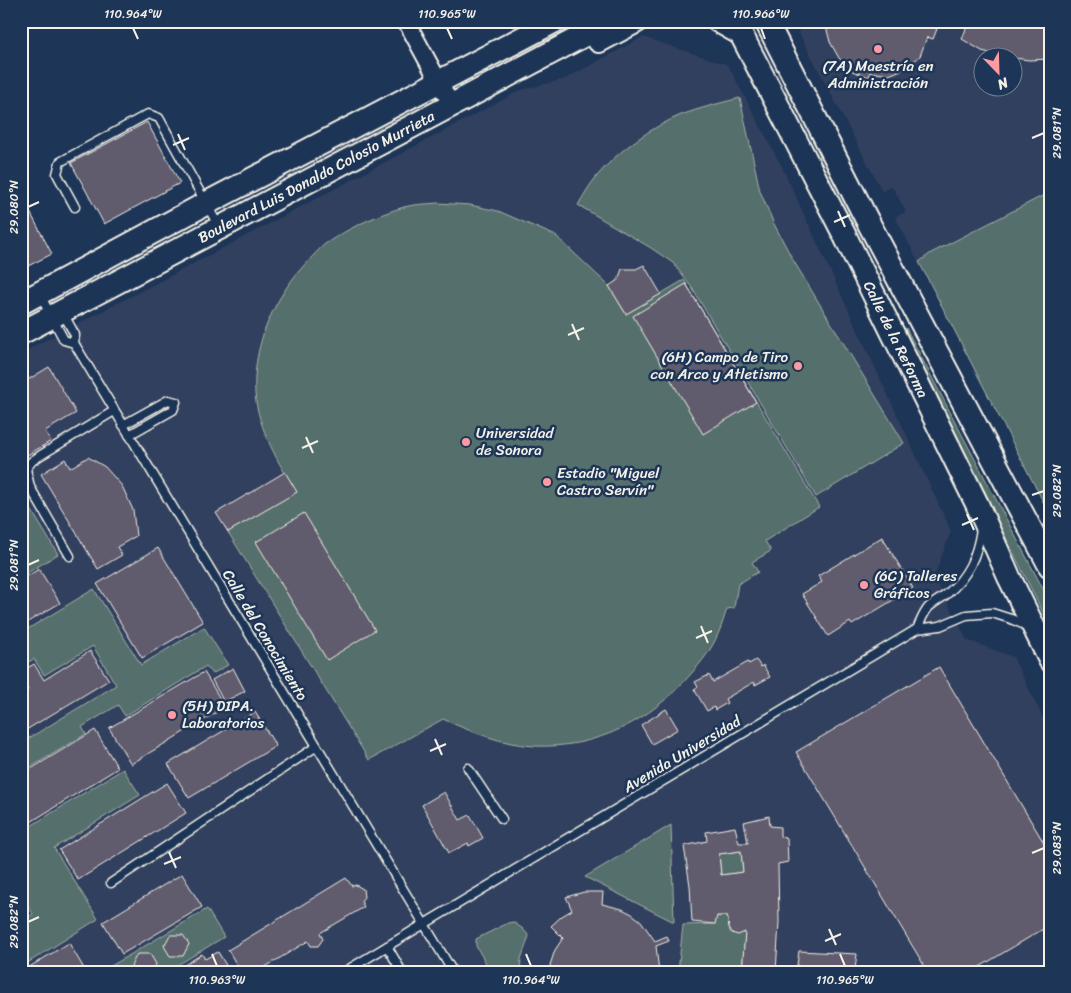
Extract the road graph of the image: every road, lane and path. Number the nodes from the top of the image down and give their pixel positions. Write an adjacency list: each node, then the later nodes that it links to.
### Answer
1 (406, 21): 9 (street)
2 (555, 21): 9 (main road, Boulevard Luis Donaldo Colosio Murrieta)
3 (611, 21): 8 (main road, Boulevard Luis Donaldo Colosio Murrieta)
4 (637, 21): 8 (main road)
5 (718, 21): 7 (main road)
6 (766, 21): 13 (main road, Calle de la Reforma)
7 (739, 28): 13 (main road, Calle de la Reforma)
8 (519, 70): 10 (main road, Boulevard Luis Donaldo Colosio Murrieta)
9 (439, 82): 10 (street); 11 (main road, Boulevard Luis Donaldo Colosio Murrieta)
10 (452, 106): 14 (main road, Boulevard Luis Donaldo Colosio Murrieta)
11 (207, 204): 12 (lane); 14 (lane); 15 (main road, Boulevard Luis Donaldo Colosio Murrieta)
12 (74, 207)
13 (855, 226): 22 (main road, Calle de la Reforma); 24 (main road, Calle de la Reforma)
14 (220, 228): 16 (main road, Boulevard Luis Donaldo Colosio Murrieta)
15 (30, 299): 16 (lane)
16 (57, 314): 17 (main road, Boulevard Luis Donaldo Colosio Murrieta); 18 (lane, Calle del Conocimiento); 18 (lane)
17 (21, 333)
18 (74, 344): 19 (lane, Calle del Conocimiento)
19 (114, 411): 20 (lane, Calle del Conocimiento); 23 (lane)
20 (123, 425): 21 (lane, Calle del Conocimiento); 21 (lane)
21 (129, 435): 28 (lane, Calle del Conocimiento)
22 (983, 517): 25 (lane); 26 (main road, Calle de la Reforma)
23 (70, 556)
24 (1050, 566)
25 (917, 630): 26 (lane); 32 (lane, Avenida Universidad)
26 (1041, 634): 27 (main road, Calle de la Reforma)
27 (1050, 660)
28 (317, 746): 31 (lane); 32 (lane, Calle del Conocimiento)
29 (468, 768): 30 (lane)
30 (502, 819)
31 (111, 883)
32 (424, 924): 33 (lane, Avenida Universidad); 37 (lane, Calle del Conocimiento)
33 (387, 946): 35 (lane, Avenida Universidad); 36 (lane)
34 (1050, 967): 38 (lane)
35 (344, 972)
36 (402, 972)
37 (453, 972)
38 (1042, 972)

